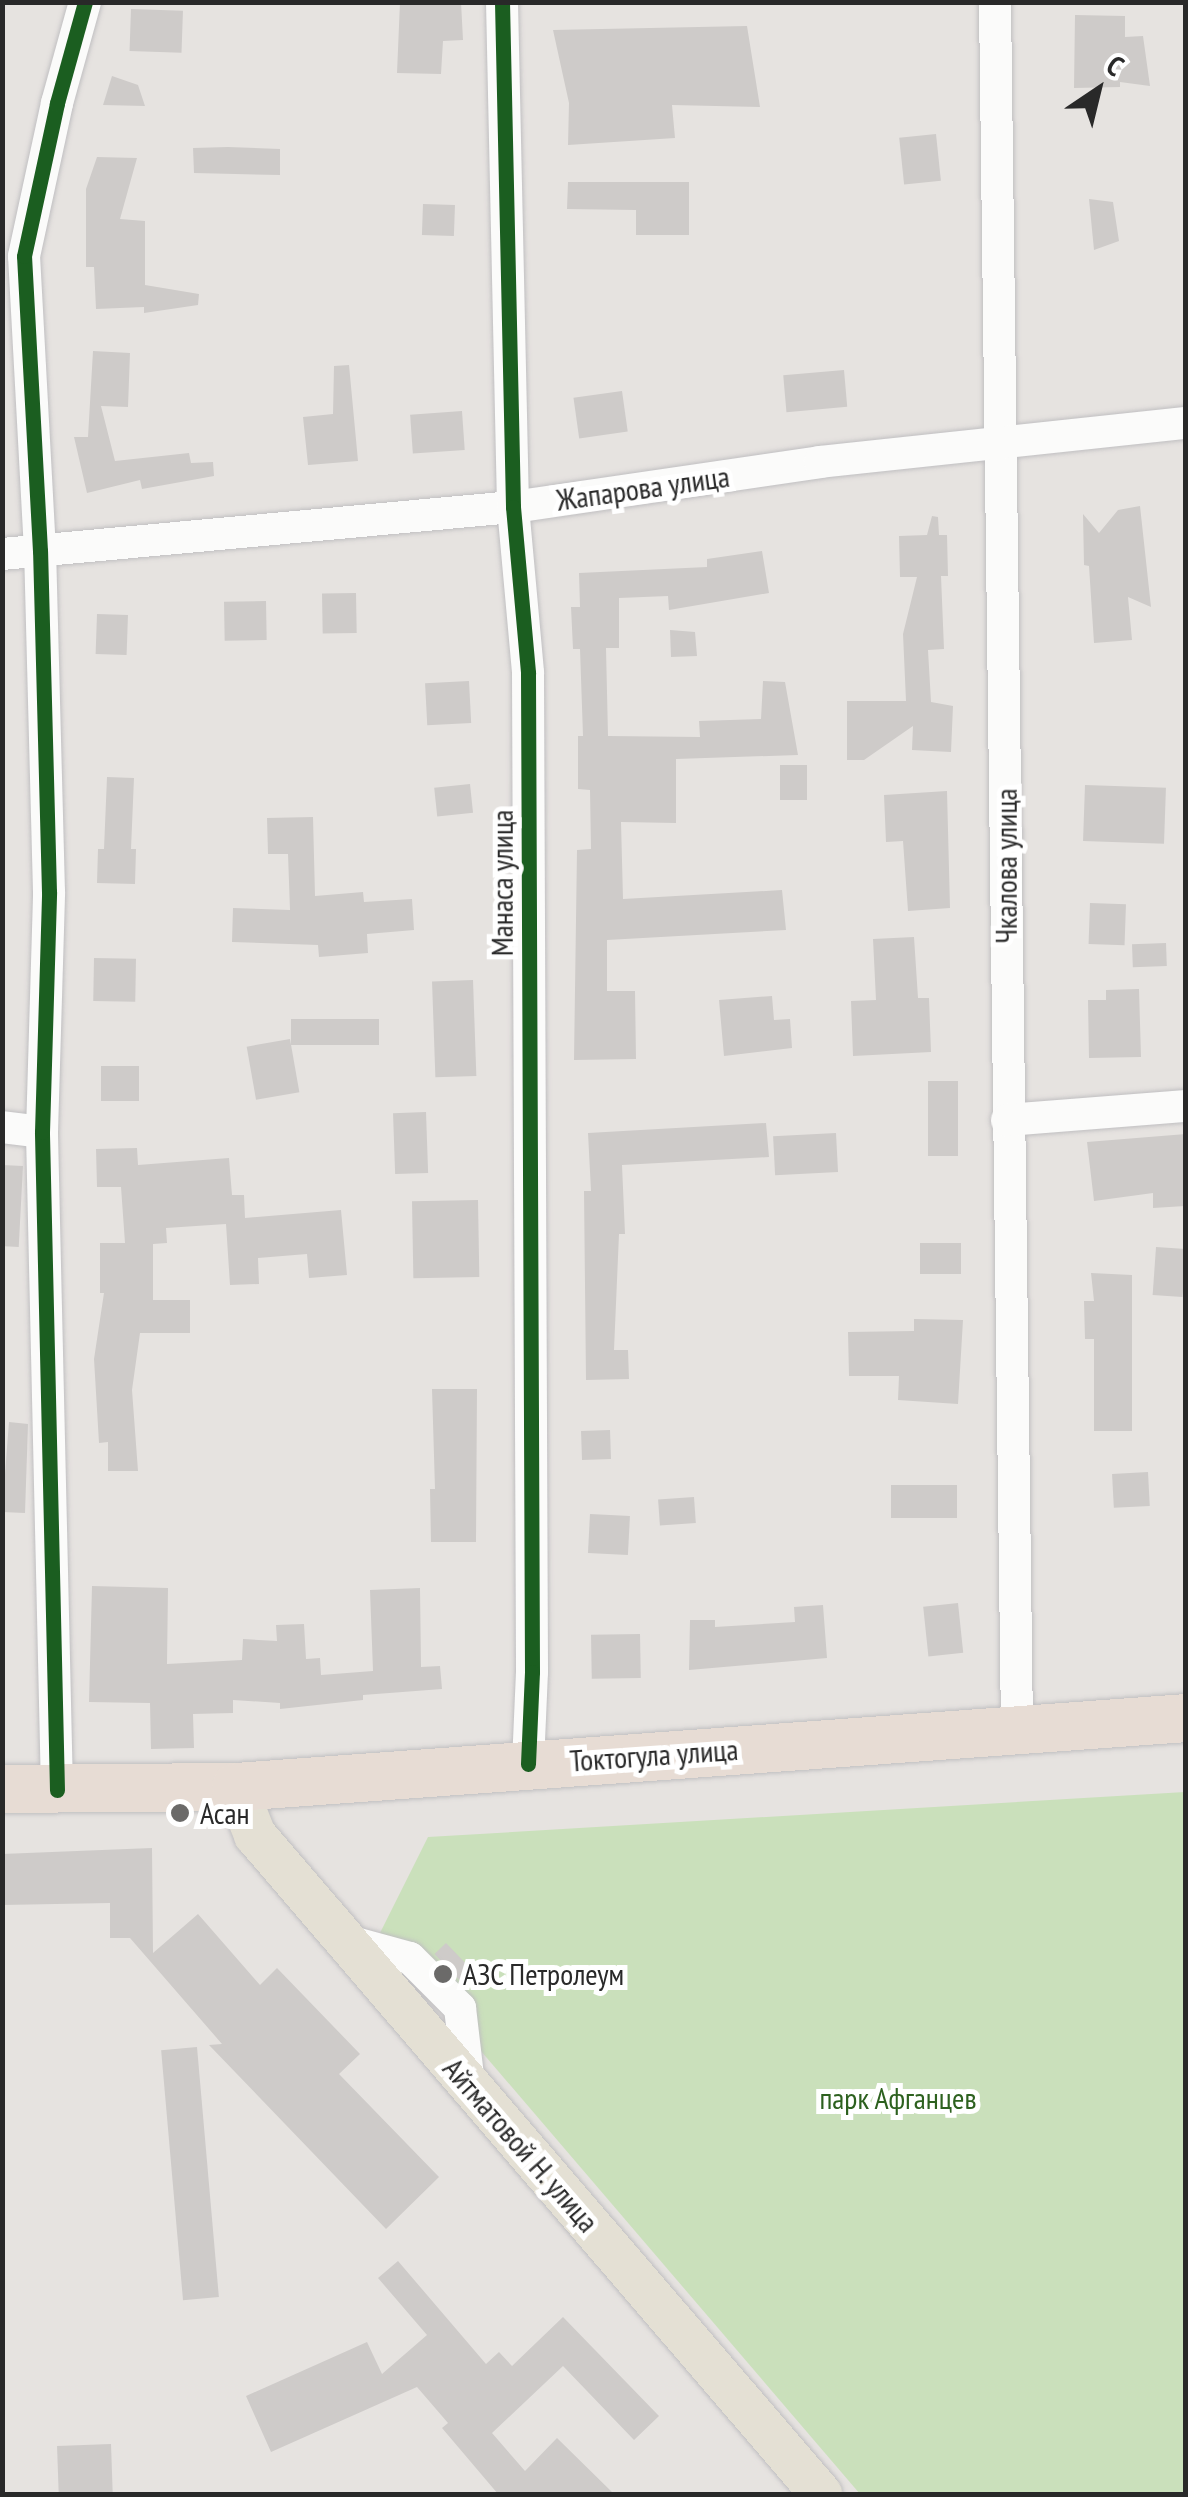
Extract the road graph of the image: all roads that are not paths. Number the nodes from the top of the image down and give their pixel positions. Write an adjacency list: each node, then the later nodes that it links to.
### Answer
1 (85, 2): 7 (street)
2 (502, 2): 6 (street, Манаса улица)
3 (995, 2): 5 (street, Чкалова улица)
4 (1186, 423): 5 (street, Жапарова улица)
5 (1004, 440): 6 (street, Жапарова улица); 10 (street, Чкалова улица)
6 (512, 507): 7 (street, Жапарова улица); 15 (street, Манаса улица)
7 (40, 552): 8 (street, Жапарова улица); 12 (street)
8 (2, 554)
9 (1186, 1106): 10 (street)
10 (1008, 1120): 14 (street, Чкалова улица)
11 (2, 1127): 12 (street)
12 (42, 1132): 18 (street)
13 (1186, 1718): 14 (highway, Токтогула улица)
14 (1017, 1730): 15 (highway, Токтогула улица)
15 (528, 1764): 16 (highway, Токтогула улица)
16 (236, 1788): 18 (highway, Токтогула улица); 19 (main road, Айтматовой Н. улица)
17 (2, 1789): 18 (highway, Токтогула улица)
18 (57, 1790)
19 (821, 2494)

